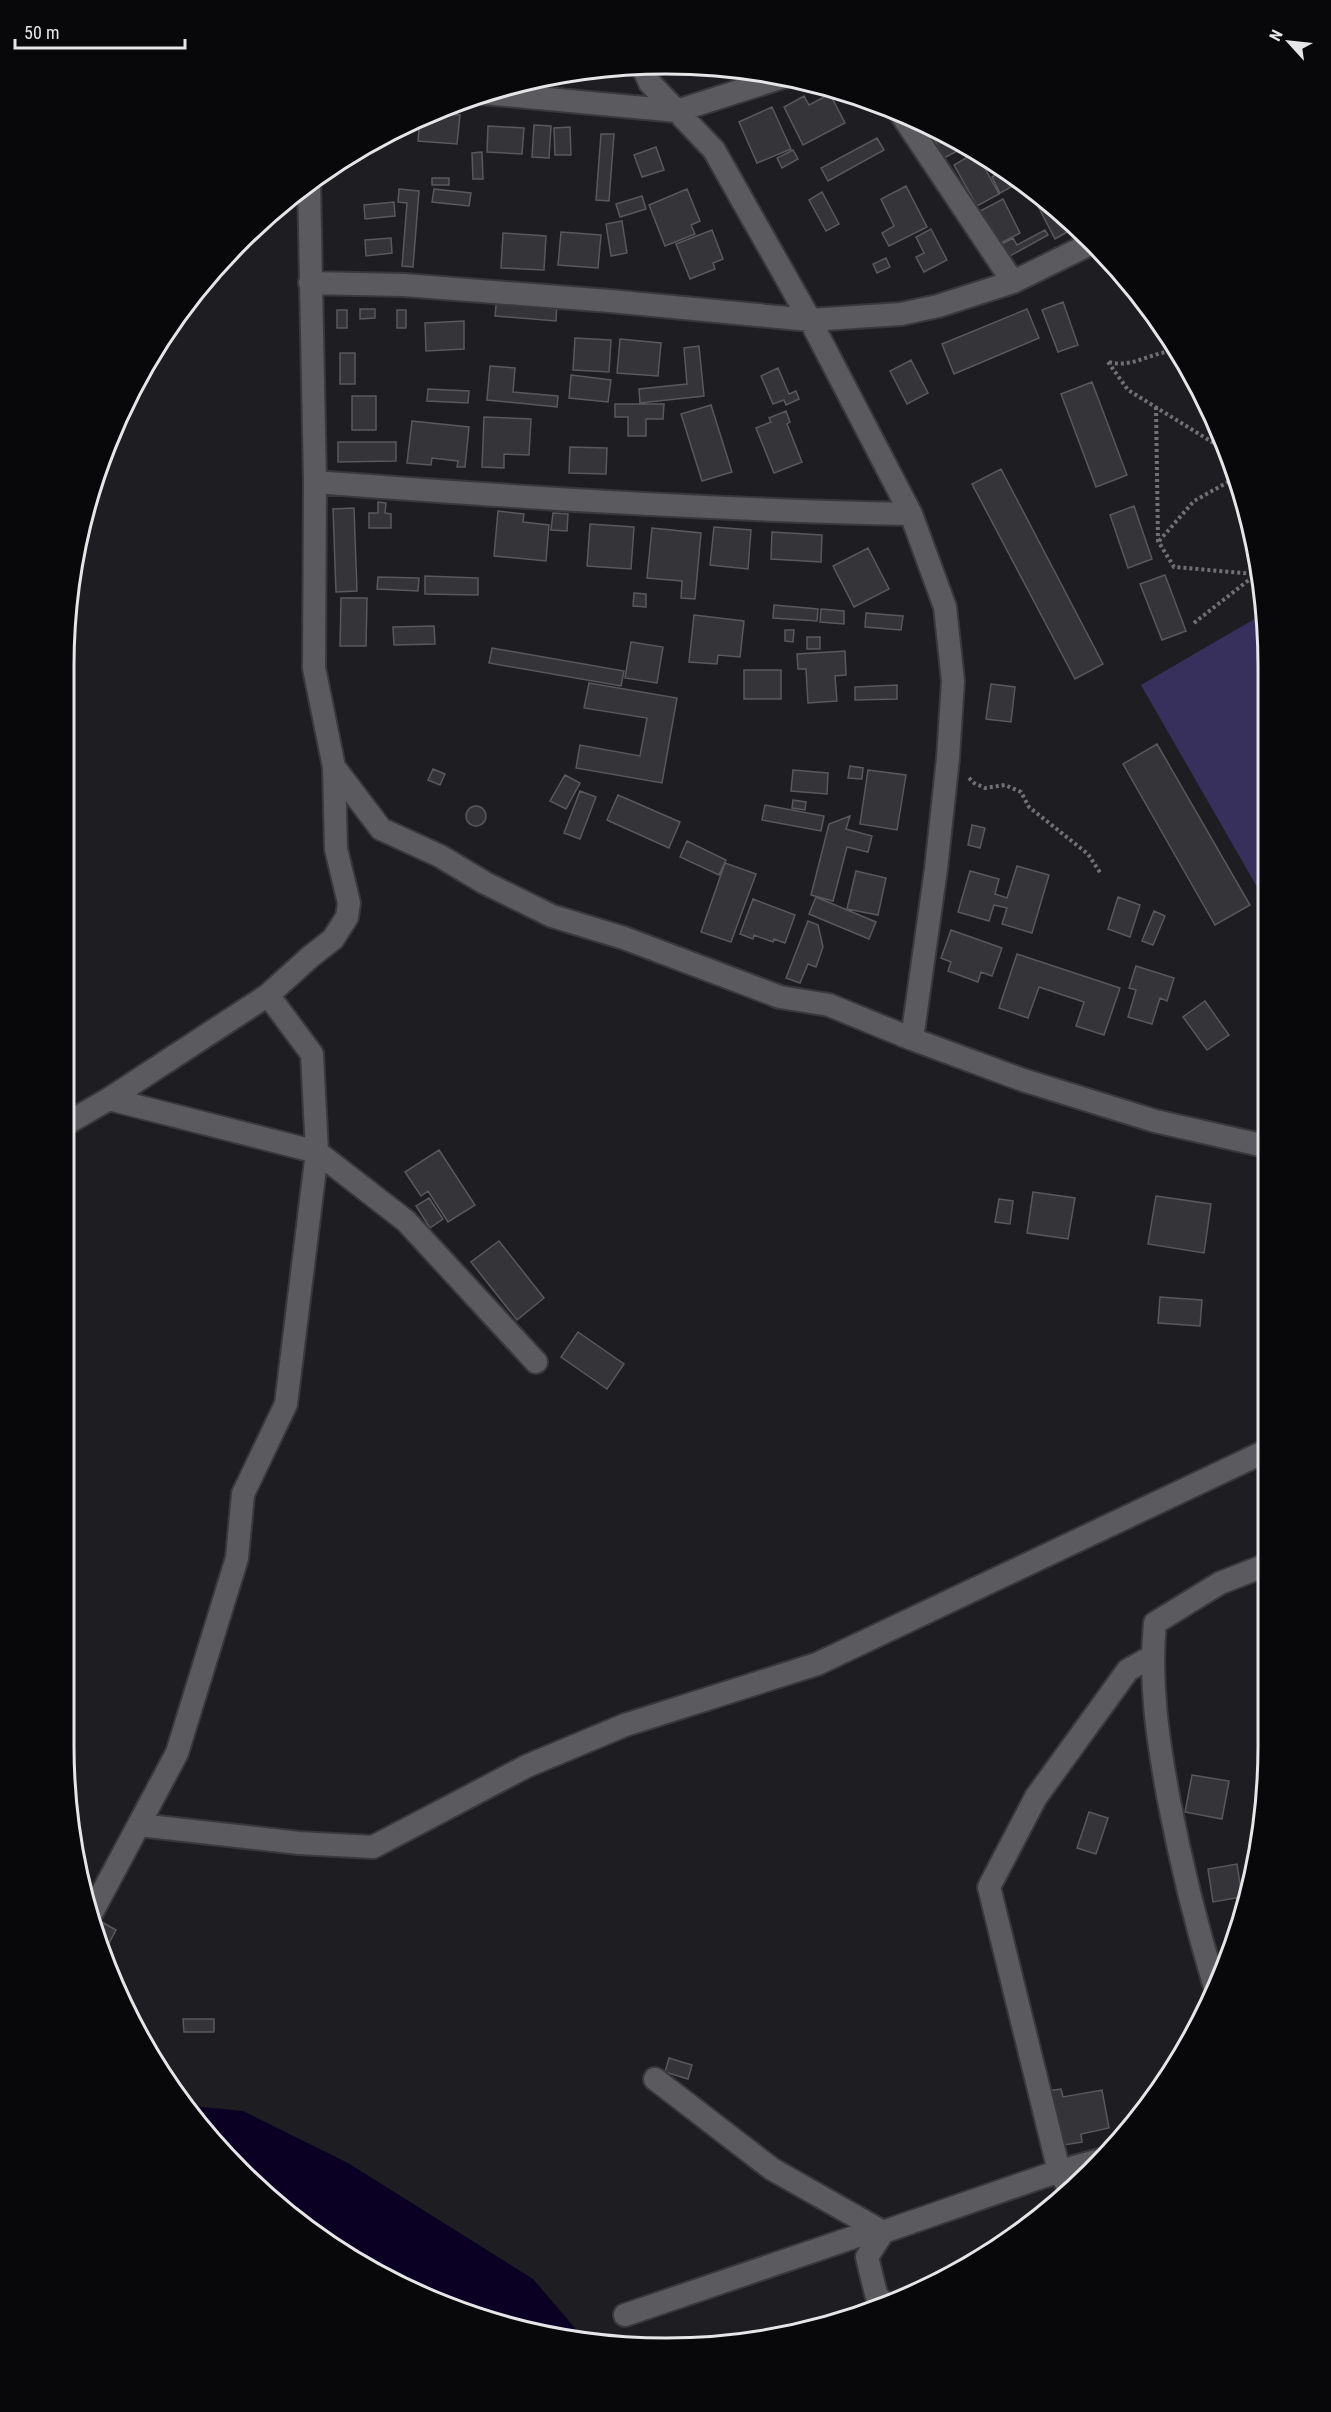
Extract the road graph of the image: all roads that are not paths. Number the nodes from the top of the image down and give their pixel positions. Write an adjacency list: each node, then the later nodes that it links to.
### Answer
1 (646, 75): 4 (street)
2 (766, 83): 4 (street)
3 (508, 95): 4 (street)
4 (676, 111): 10 (street)
5 (910, 127): 8 (street)
6 (309, 193): 9 (street)
7 (1084, 247): 8 (street)
8 (1013, 282): 10 (street)
9 (310, 283): 10 (street); 11 (street)
10 (810, 321): 12 (street)
11 (315, 482): 12 (street); 13 (street)
12 (911, 514): 15 (street)
13 (334, 768): 14 (street); 15 (street)
14 (268, 995): 16 (street); 19 (street)
15 (912, 1039): 18 (street)
16 (109, 1099): 17 (street); 19 (street)
17 (74, 1119)
18 (1258, 1144)
19 (317, 1152): 20 (street); 24 (street)
20 (536, 1362)
21 (1258, 1455): 24 (street)
22 (1258, 1568): 23 (street)
23 (1151, 1657): 26 (street); 29 (street)
24 (139, 1825): 25 (street)
25 (96, 1906)
26 (1211, 1974)
27 (655, 2079): 31 (street)
28 (1085, 2164): 29 (street)
29 (1059, 2171): 30 (street); 31 (street)
30 (1066, 2182)
31 (881, 2230): 32 (street); 33 (street)
32 (879, 2298)
33 (625, 2315)

